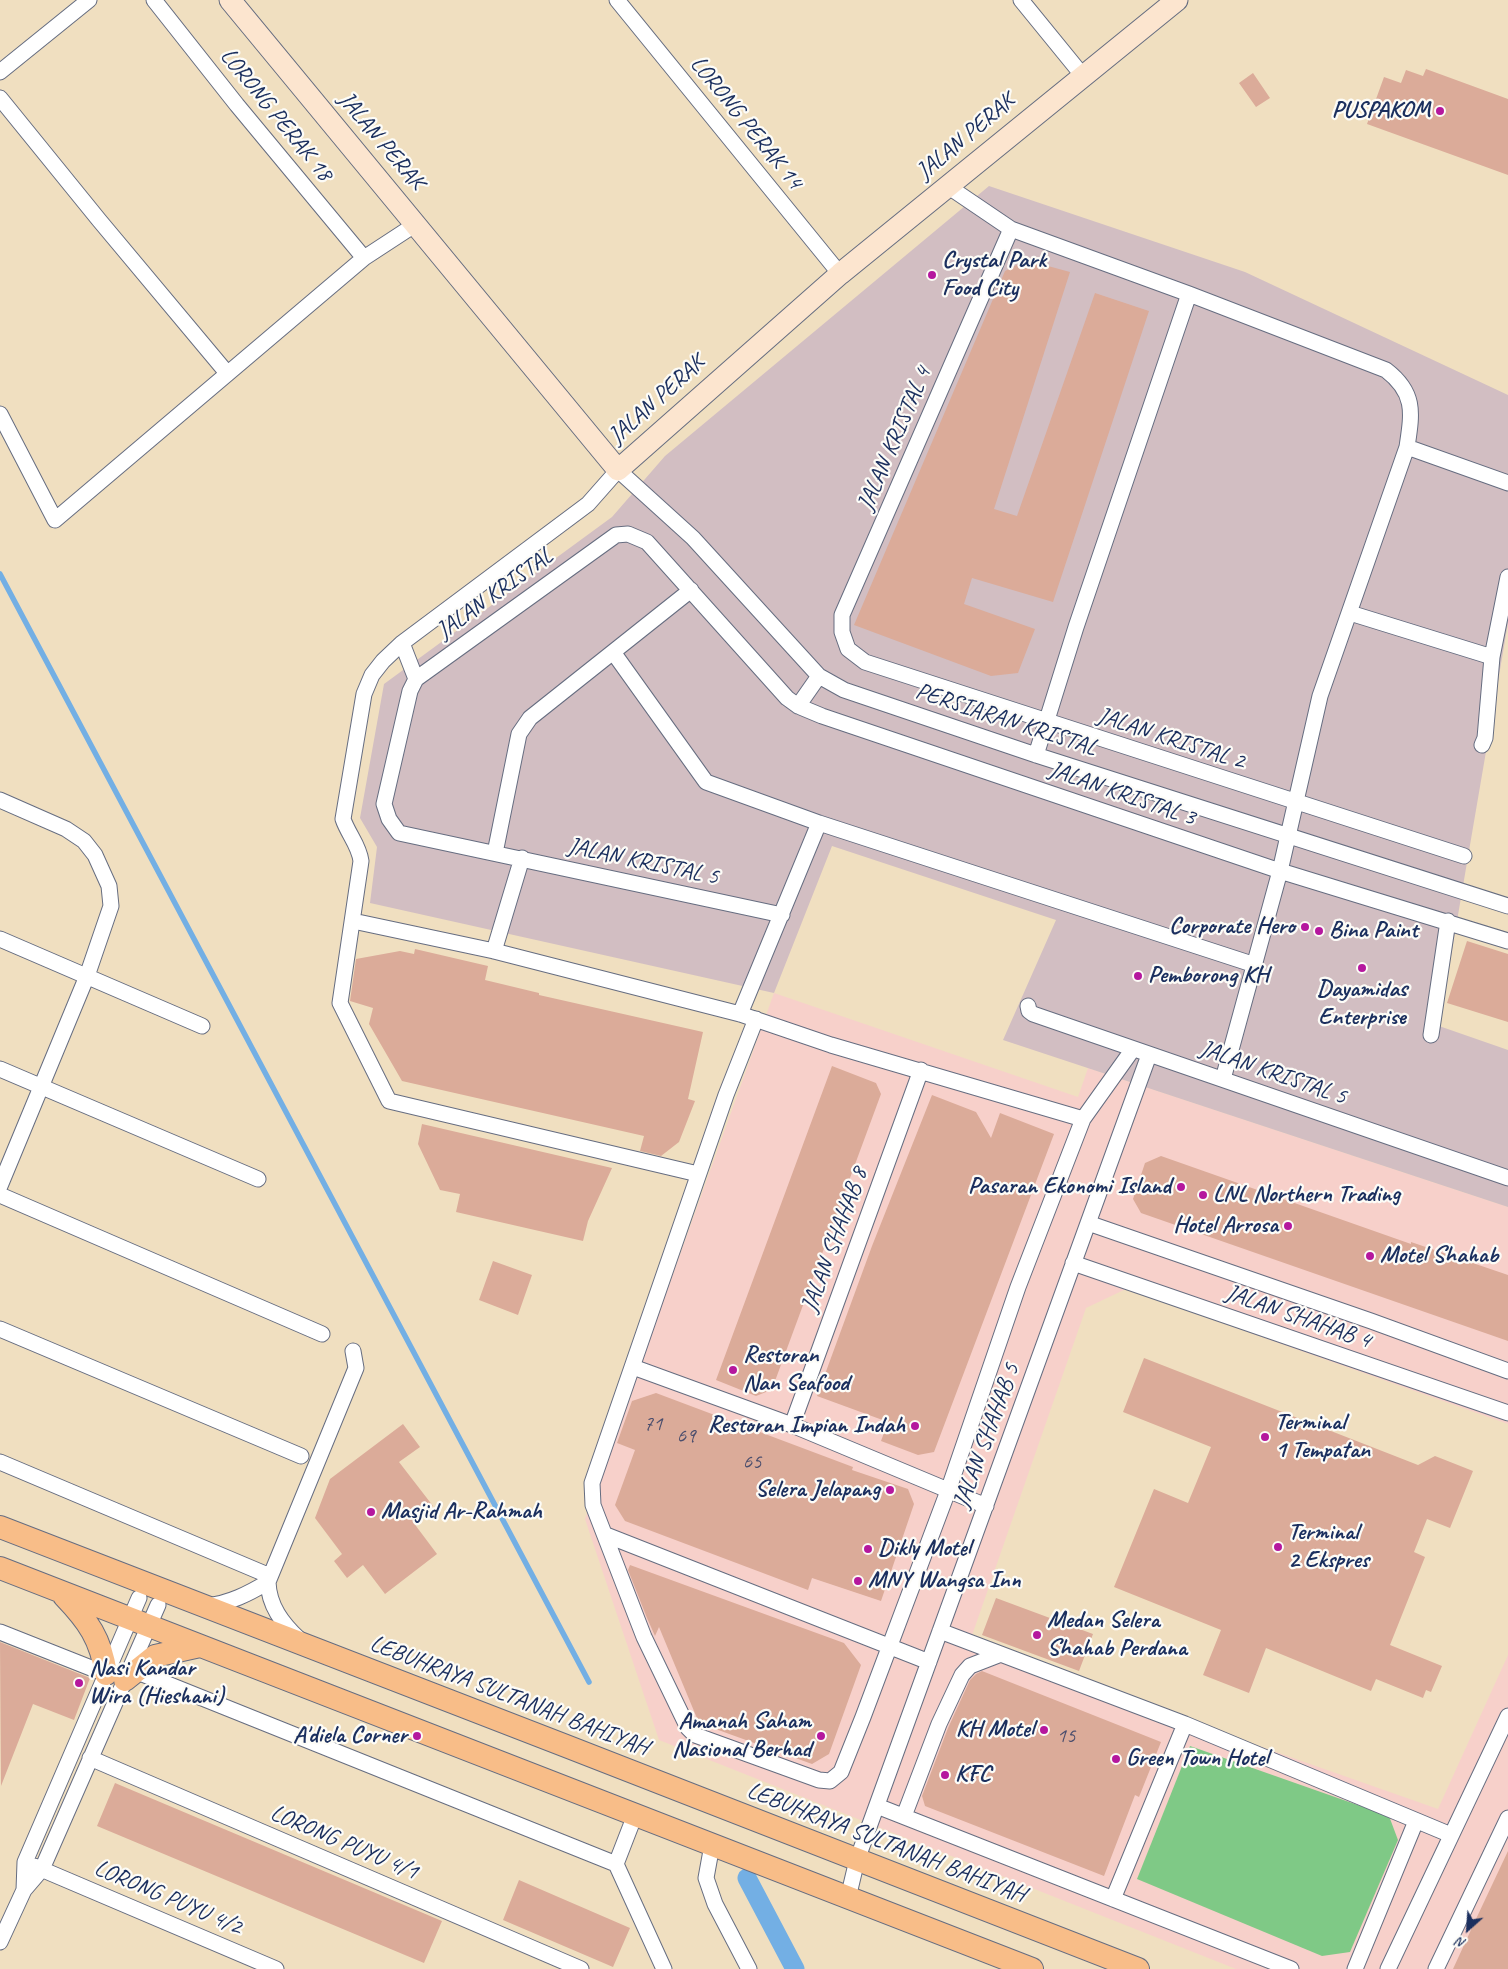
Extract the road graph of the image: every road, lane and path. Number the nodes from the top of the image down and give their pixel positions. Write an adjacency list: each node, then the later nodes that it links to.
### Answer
1 (88, 0): 7 (street)
2 (154, 0): 13 (street, LORONG PERAK 18)
3 (230, 0): 11 (street, JALAN PERAK)
4 (617, 0): 14 (street, LORONG PERAK 14)
5 (1021, 0): 8 (street)
6 (1177, 0): 8 (street, JALAN PERAK)
7 (0, 72)
8 (1083, 76): 10 (street, JALAN PERAK)
9 (0, 98): 16 (street)
10 (949, 186): 12 (street); 14 (street, JALAN PERAK)
11 (416, 224): 13 (street); 19 (street, JALAN PERAK)
12 (1011, 230): 15 (street); 27 (street, JALAN KRISTAL 4)
13 (364, 258): 16 (street)
14 (840, 274): 19 (street, JALAN PERAK)
15 (1189, 294): 18 (street); 31 (street)
16 (226, 373): 17 (street)
17 (0, 414)
18 (1407, 447): 20 (street); 23 (street)
19 (618, 470): 24 (street, JALAN KRISTAL); 28 (street, PERSIARAN KRISTAL)
20 (1508, 483)
21 (1508, 577): 26 (street)
22 (691, 590): 25 (street); 29 (street, JALAN KRISTAL); 30 (street, JALAN KRISTAL)
23 (1350, 613): 26 (street); 35 (street)
24 (402, 643): 29 (street); 44 (street, JALAN KRISTAL)
25 (612, 652): 36 (street); 38 (street)
26 (1492, 657): 32 (street)
27 (864, 662): 31 (street, JALAN KRISTAL 2)
28 (819, 676): 30 (street); 33 (street, PERSIARAN KRISTAL)
29 (416, 679): 38 (street)
30 (792, 702): 41 (street, JALAN KRISTAL 3)
31 (1046, 722): 33 (street); 35 (street, JALAN KRISTAL 2)
32 (1482, 745)
33 (1036, 755): 37 (street, PERSIARAN KRISTAL)
34 (0, 800): 50 (street)
35 (1296, 802): 37 (street); 39 (street, JALAN KRISTAL 2)
36 (819, 823): 43 (street); 49 (street)
37 (1288, 834): 41 (street); 42 (street, PERSIARAN KRISTAL)
38 (495, 853): 40 (street, JALAN KRISTAL 5)
39 (1464, 856)
40 (522, 858): 43 (street, JALAN KRISTAL 5); 48 (street)
41 (1280, 871): 45 (street, JALAN KRISTAL 3); 49 (street)
42 (1508, 906)
43 (782, 915): 52 (street)
44 (353, 921): 48 (street); 63 (street)
45 (1448, 921): 47 (street, JALAN KRISTAL 3); 55 (street)
46 (0, 939): 50 (street)
47 (1508, 941)
48 (494, 951): 52 (street)
49 (1255, 965): 60 (street)
50 (87, 976): 54 (street); 61 (street)
51 (1028, 1006): 56 (street, JALAN KRISTAL 5)
52 (740, 1014): 53 (street)
53 (756, 1019): 59 (street); 63 (street)
54 (202, 1026)
55 (1432, 1035)
56 (1133, 1049): 57 (street, JALAN KRISTAL 5); 62 (street)
57 (1149, 1054): 60 (street, JALAN KRISTAL 5); 68 (street, JALAN SHAHAB 5)
58 (0, 1069): 61 (street)
59 (921, 1070): 62 (street); 76 (street, JALAN SHAHAB 8)
60 (1223, 1079): 64 (street, JALAN KRISTAL 5)
61 (40, 1087): 65 (street); 66 (street)
62 (1083, 1119): 79 (street)
63 (698, 1174): 73 (street)
64 (1508, 1178)
65 (258, 1179)
66 (0, 1186)
67 (0, 1195): 71 (street)
68 (1088, 1223): 69 (street, JALAN SHAHAB 5); 74 (street)
69 (1073, 1264): 75 (street, JALAN SHAHAB 4); 80 (street, JALAN SHAHAB 5)
70 (0, 1329): 77 (street)
71 (322, 1334)
72 (353, 1351): 85 (street)
73 (633, 1367): 76 (street); 82 (street)
74 (1508, 1371)
75 (1508, 1413)
76 (792, 1425): 79 (street)
77 (301, 1456)
78 (0, 1462): 85 (street)
79 (948, 1491): 80 (street); 92 (street)
80 (986, 1506): 90 (street, JALAN SHAHAB 5)
81 (0, 1528): 83 (main road, LEBUHRAYA SULTANAH BAHIYAH)
82 (606, 1535): 92 (street); 92 (street)
83 (86, 1561): 87 (main road); 88 (main road, LEBUHRAYA SULTANAH BAHIYAH)
84 (0, 1568): 86 (main road)
85 (269, 1579): 88 (street); 94 (street)
86 (59, 1592): 89 (main road); 97 (main road)
87 (148, 1601): 88 (main road); 89 (street)
88 (198, 1604): 94 (main road, LEBUHRAYA SULTANAH BAHIYAH)
89 (139, 1623): 93 (main road); 97 (street)
90 (940, 1631): 95 (street); 96 (street, JALAN SHAHAB 5)
91 (0, 1632): 97 (street)
92 (890, 1645): 96 (street)
93 (200, 1646): 97 (main road); 102 (main road)
94 (305, 1646): 108 (main road, LEBUHRAYA SULTANAH BAHIYAH)
95 (1002, 1654): 99 (street); 103 (street)
96 (929, 1662): 101 (street, JALAN SHAHAB 5)
97 (122, 1675): 100 (street); 109 (street); 110 (street)
98 (1508, 1716): 106 (street)
99 (1185, 1724): 105 (street); 114 (street)
100 (90, 1758): 111 (street); 117 (street, LORONG PUYU 4/1)
101 (877, 1806): 103 (street); 108 (street, JALAN SHAHAB 5)
102 (635, 1815): 107 (main road); 110 (street)
103 (904, 1816): 114 (street)
104 (1508, 1818): 125 (street)
105 (1416, 1821): 106 (street); 123 (street)
106 (1451, 1836): 124 (street)
107 (712, 1845): 113 (main road); 119 (street)
108 (858, 1860): 113 (street, JALAN SHAHAB 5); 121 (main road, LEBUHRAYA SULTANAH BAHIYAH)
109 (25, 1862): 111 (street, LORONG PUYU 4/2); 112 (street)
110 (616, 1864): 118 (street)
111 (42, 1869): 112 (street); 116 (street, LORONG PUYU 4/2)
112 (24, 1890): 115 (street)
113 (848, 1898): 120 (main road)
114 (1113, 1899): 122 (street)
115 (0, 1942)
116 (276, 1969)
117 (581, 1969)
118 (664, 1969)
119 (750, 1969)
120 (1032, 1969)
121 (1138, 1969)
122 (1291, 1969)
123 (1355, 1969)
124 (1388, 1969)
125 (1436, 1969)

